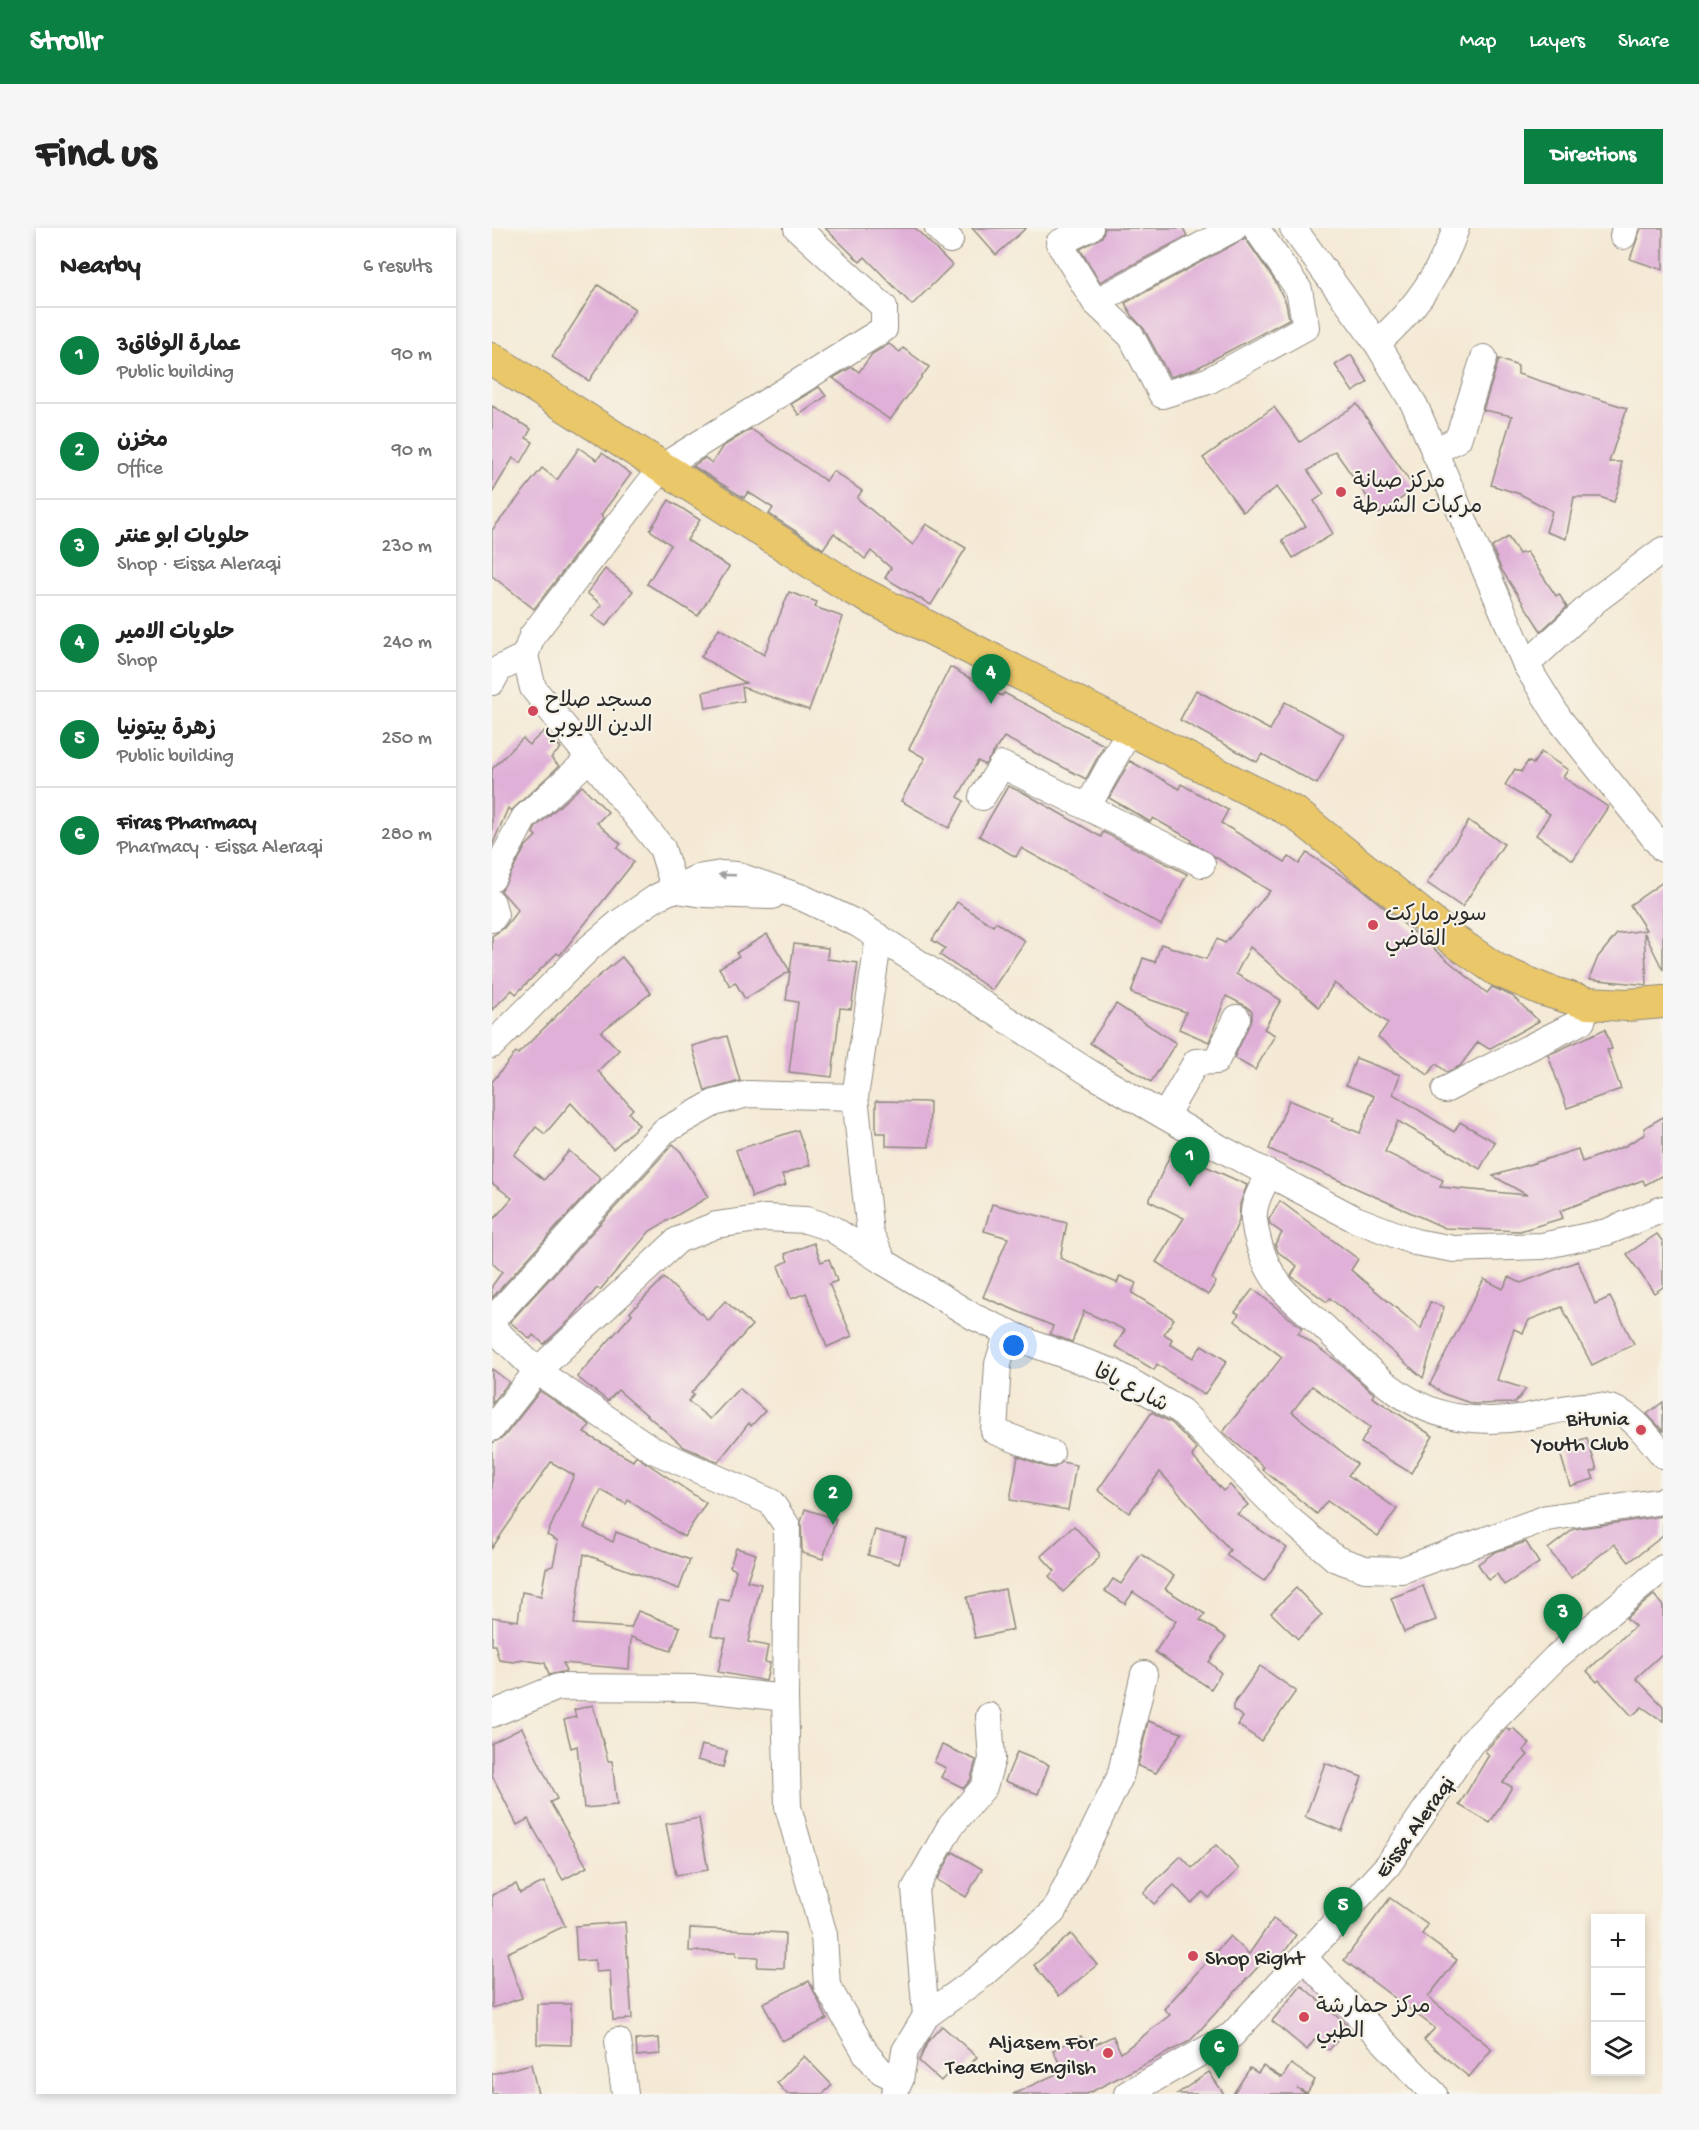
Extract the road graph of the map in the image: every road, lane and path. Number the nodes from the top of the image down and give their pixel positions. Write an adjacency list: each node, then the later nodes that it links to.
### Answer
1 (796, 228): 12 (street)
2 (1090, 228): 7 (street)
3 (1256, 228): 7 (street)
4 (1293, 228): 8 (street)
5 (1456, 228): 8 (street)
6 (1223, 231): 7 (street)
7 (1095, 302)
8 (1377, 343): 11 (street)
9 (1484, 358): 11 (street)
10 (492, 359): 12 (main road)
11 (1434, 452): 15 (street)
12 (662, 467): 14 (street); 17 (main road)
13 (1663, 550): 15 (street)
14 (525, 656): 16 (street); 18 (street)
15 (1526, 665): 21 (street)
16 (492, 682)
17 (1129, 731): 20 (street); 29 (main road)
18 (589, 759): 23 (street); 24 (street)
19 (982, 798): 20 (street)
20 (1088, 806): 22 (street)
21 (1663, 849)
22 (1202, 864)
23 (492, 879)
24 (675, 890): 27 (street); 31 (street)
25 (492, 903): 26 (street)
26 (492, 919)
27 (879, 937): 33 (street); 34 (street)
28 (1663, 1002): 29 (main road)
29 (1587, 1003): 32 (street)
30 (1237, 1018): 34 (street)
31 (492, 1045)
32 (1445, 1090)
33 (855, 1097): 37 (street); 38 (street)
34 (1165, 1116): 35 (street)
35 (1269, 1174): 36 (street); 44 (street)
36 (1663, 1209)
37 (884, 1262): 40 (street, شارع يافا); 41 (street, شارع يافا)
38 (492, 1320)
39 (492, 1327): 41 (street)
40 (1008, 1332): 43 (street); 45 (street, شارع يافا)
41 (537, 1371): 42 (street, شارع يافا); 48 (street)
42 (492, 1428)
43 (1051, 1453)
44 (1663, 1455)
45 (1663, 1501)
46 (1663, 1568): 51 (street, Eissa Aleraqi)
47 (1144, 1674): 52 (street)
48 (784, 1698): 49 (street); 54 (street)
49 (492, 1714)
50 (989, 1716): 52 (street)
51 (1304, 1958): 56 (street, Eissa Aleraqi); 57 (street)
52 (926, 2016): 54 (street)
53 (618, 2041): 55 (street)
54 (897, 2087)
55 (625, 2094)
56 (1127, 2094)
57 (1434, 2094)

